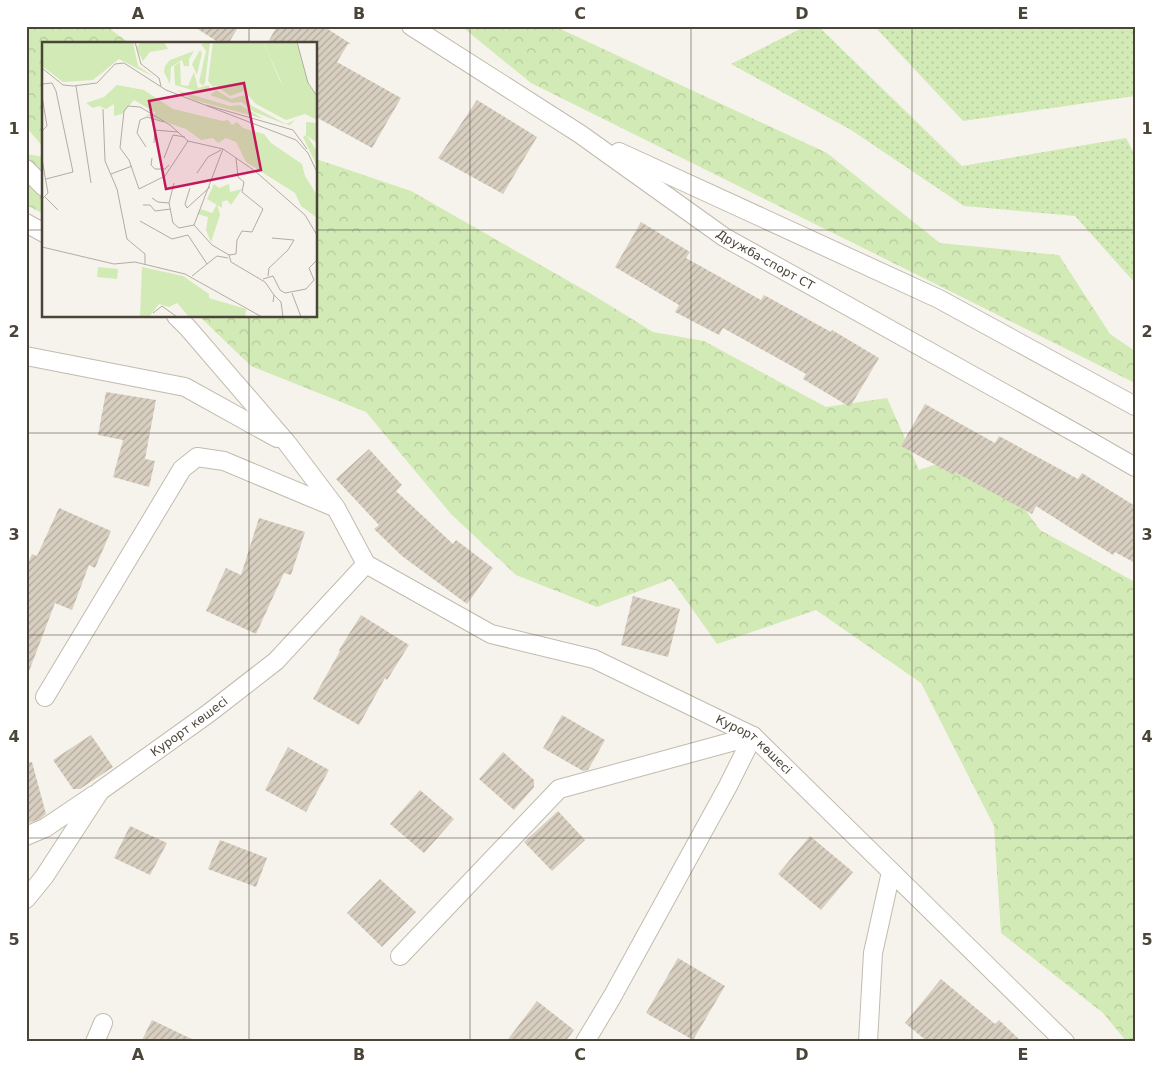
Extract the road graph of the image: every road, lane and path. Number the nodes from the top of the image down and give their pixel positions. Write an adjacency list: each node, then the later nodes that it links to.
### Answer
1 (411, 26): 2 (street, Дружба-спорт СТ)
2 (580, 134): 9 (street); 11 (street, Дружба-спорт СТ)
3 (26, 169): 4 (street)
4 (42, 185)
5 (26, 223): 6 (street)
6 (42, 232)
7 (178, 318): 10 (street)
8 (26, 356): 10 (street)
9 (1135, 406)
10 (287, 443): 12 (street)
11 (1135, 467)
12 (336, 508): 13 (street); 14 (street)
13 (366, 564): 15 (street, Курорт көшесі); 16 (street, Курорт көшесі)
14 (45, 697)
15 (753, 736): 18 (street, Курорт көшесі); 20 (street); 23 (street)
16 (100, 791): 17 (street); 19 (street, Курорт көшесі)
17 (26, 836)
18 (891, 872): 24 (street); 25 (street, Курорт көшесі)
19 (26, 899)
20 (400, 956)
21 (103, 1023): 22 (street)
22 (95, 1042)
23 (585, 1042)
24 (868, 1042)
25 (1065, 1042)

